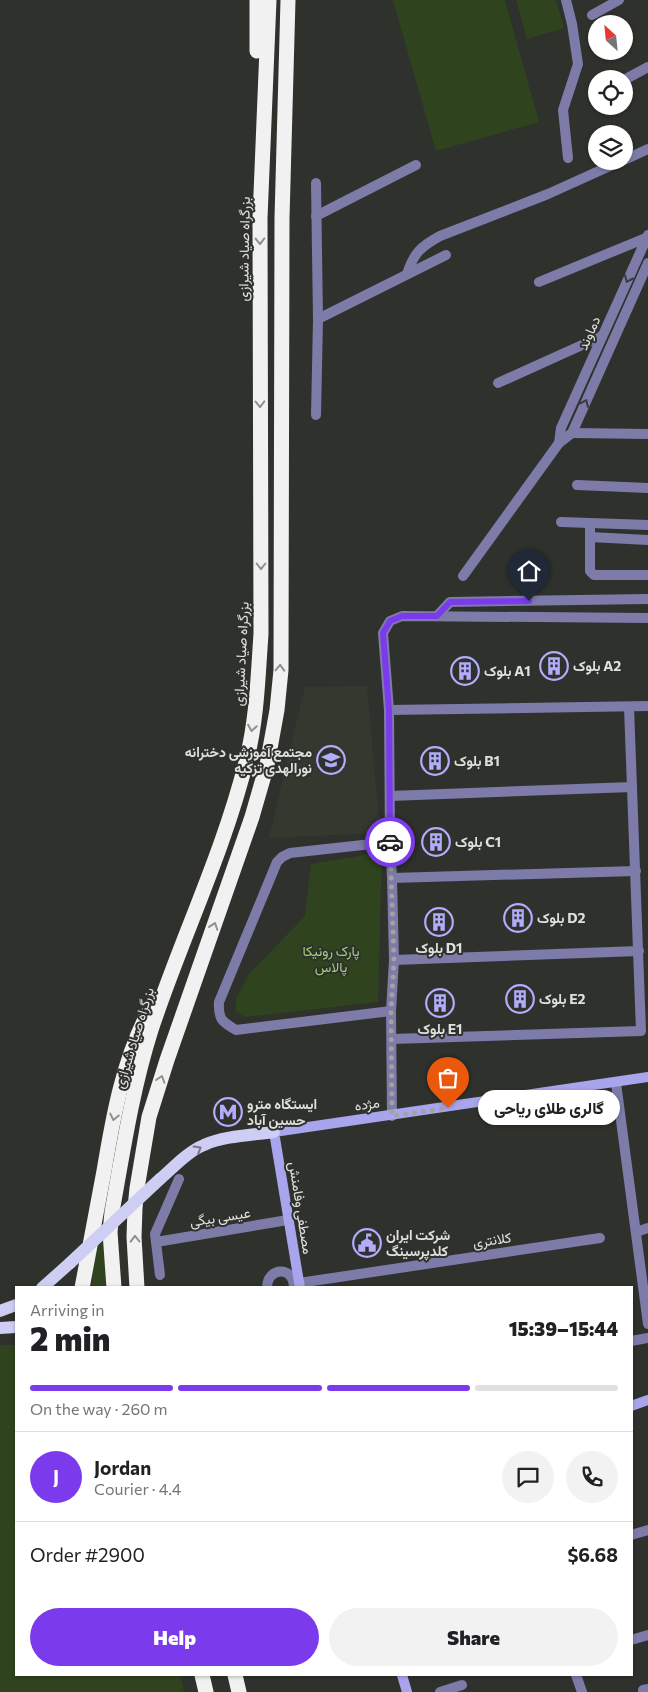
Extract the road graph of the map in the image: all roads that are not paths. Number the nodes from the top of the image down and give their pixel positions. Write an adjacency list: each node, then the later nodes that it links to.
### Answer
1 (257, 0): 16 (highway)
2 (268, 0): 16 (highway, بزرگراه صیاد شیرازی)
3 (288, 0): 70 (highway, one-way to 3)
4 (566, 0): 11 (street)
5 (619, 0): 6 (street)
6 (592, 14)
7 (648, 67): 8 (street)
8 (633, 75)
9 (648, 149): 10 (street)
10 (633, 156)
11 (568, 158)
12 (416, 165): 15 (street)
13 (602, 170): 20 (street)
14 (316, 183): 15 (street)
15 (316, 216): 22 (street)
16 (260, 218): 50 (highway, بزرگراه صیاد شیرازی, one-way to 50)
17 (648, 236): 21 (street); 23 (street, دماوند, one-way to 23)
18 (446, 255): 20 (street)
19 (648, 263): 26 (street, دماوند, one-way to 19)
20 (407, 274): 22 (street)
21 (539, 282)
22 (318, 319): 25 (street)
23 (602, 336): 24 (street); 28 (street, دماوند)
24 (498, 383)
25 (316, 415)
26 (572, 433): 27 (street); 28 (street, دماوند)
27 (648, 434)
28 (559, 443): 36 (street, دماوند)
29 (577, 485): 30 (street)
30 (648, 488)
31 (561, 522): 32 (street)
32 (590, 523): 33 (street); 34 (street)
33 (648, 524)
34 (590, 537): 35 (street); 37 (street)
35 (648, 540)
36 (462, 576)
37 (648, 576)
38 (648, 599): 39 (street)
39 (437, 616): 40 (street); 43 (street)
40 (648, 618)
41 (648, 706): 42 (street)
42 (629, 707): 43 (street); 44 (street)
43 (389, 710): 45 (street)
44 (632, 787): 45 (street); 47 (street)
45 (390, 796): 46 (street)
46 (390, 842): 48 (street); 52 (street)
47 (636, 871): 48 (street); 49 (street)
48 (392, 878): 51 (street)
49 (639, 951): 51 (street); 53 (street)
50 (177, 958): 68 (highway, one-way to 68); 69 (highway, بزرگراه صیاد شیرازی)
51 (394, 960): 52 (street)
52 (391, 1011): 53 (street)
53 (392, 1039): 56 (street)
54 (648, 1077): 55 (main road, مژده)
55 (616, 1083): 56 (main road, مژده); 61 (street)
56 (392, 1116): 57 (main road, مژده)
57 (274, 1132): 59 (main road, مصطفی وفامنش); 67 (main road, مژده, one-way to 57, bridge)
58 (178, 1179): 63 (street)
59 (288, 1220): 63 (street, عیسی بیگی); 64 (main road, مصطفی وفامنش)
60 (648, 1228): 61 (street)
61 (636, 1232): 75 (street)
62 (600, 1238): 72 (street, کلانتری)
63 (156, 1242): 66 (street)
64 (297, 1269): 65 (street); 72 (main road, مصطفی وفامنش)
65 (282, 1272): 71 (street); 72 (street)
66 (160, 1275)
67 (44, 1286)
68 (82, 1286)
69 (114, 1286)
70 (137, 1286)
71 (267, 1286)
72 (298, 1286)
73 (15, 1304): 74 (main road)
74 (0, 1311)
75 (648, 1324)
76 (15, 1327): 77 (main road)
77 (0, 1328)
78 (648, 1338): 79 (street)
79 (633, 1341)
80 (648, 1400): 81 (main road)
81 (633, 1405)
82 (648, 1530): 83 (street)
83 (633, 1534)
84 (648, 1635): 85 (street)
85 (633, 1639)
86 (202, 1676): 92 (highway)
87 (234, 1676): 93 (highway)
88 (245, 1676): 94 (highway)
89 (402, 1676): 95 (main road)
90 (576, 1676): 97 (street)
91 (462, 1685): 96 (street)
92 (206, 1692)
93 (239, 1692)
94 (249, 1692)
95 (407, 1692)
96 (440, 1692)
97 (582, 1692)

